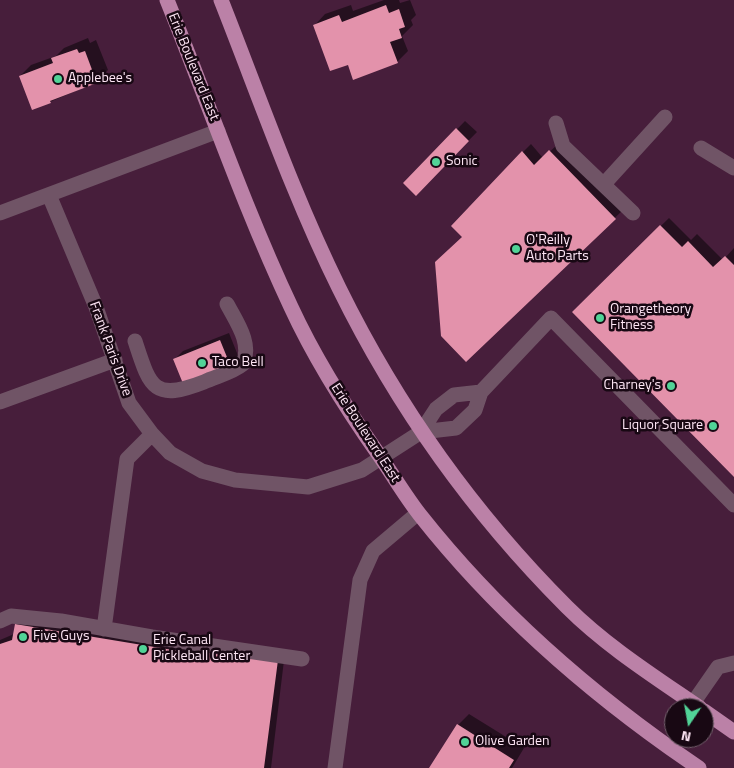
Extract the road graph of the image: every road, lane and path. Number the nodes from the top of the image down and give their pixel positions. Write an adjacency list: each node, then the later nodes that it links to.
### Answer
1 (167, 0): 5 (main road, Erie Boulevard East)
2 (221, 0): 17 (main road)
3 (665, 117): 8 (street)
4 (556, 123): 8 (street)
5 (218, 131): 9 (street); 19 (main road, Erie Boulevard East)
6 (701, 148): 7 (street)
7 (734, 168)
8 (604, 184): 11 (street)
9 (49, 195): 10 (street); 14 (street, Frank Paris Drive)
10 (0, 213)
11 (634, 214)
12 (227, 304): 13 (street)
13 (135, 341)
14 (115, 360): 16 (street); 18 (street, Frank Paris Drive)
15 (481, 392): 17 (street); 17 (street); 20 (street)
16 (0, 402)
17 (421, 432): 19 (street, Frank Paris Drive); 26 (main road)
18 (152, 434): 19 (street, Frank Paris Drive); 23 (street)
19 (382, 459): 21 (main road, Erie Boulevard East)
20 (734, 506)
21 (418, 513): 30 (street); 31 (main road, Erie Boulevard East)
22 (0, 621): 23 (street)
23 (104, 629): 24 (street)
24 (302, 659)
25 (734, 663): 27 (street)
26 (686, 698)
27 (703, 698)
28 (714, 718): 29 (main road)
29 (734, 732)
30 (335, 768)
31 (699, 768)

